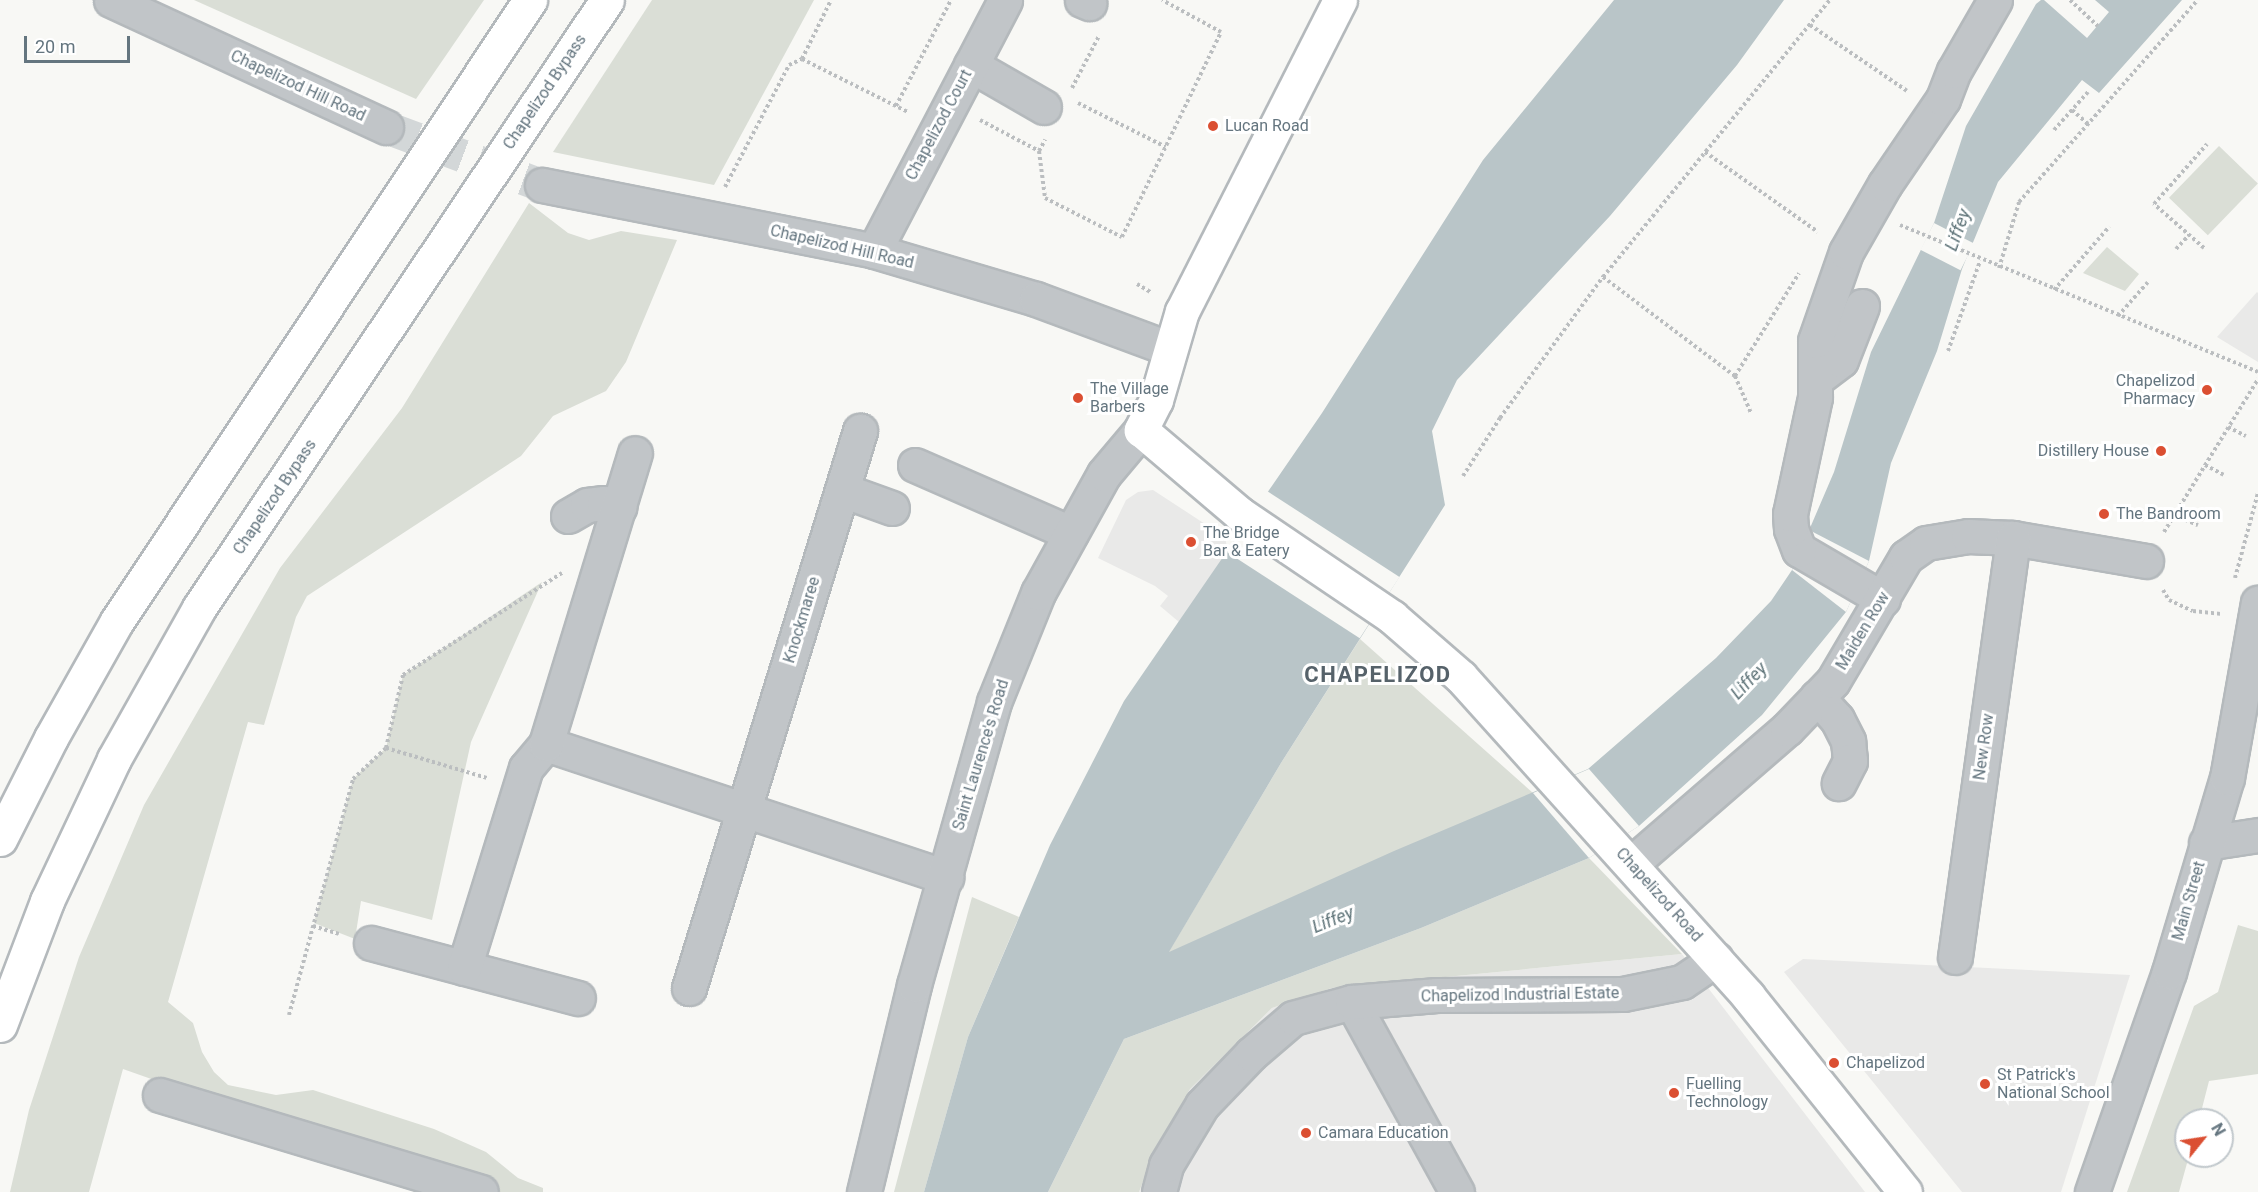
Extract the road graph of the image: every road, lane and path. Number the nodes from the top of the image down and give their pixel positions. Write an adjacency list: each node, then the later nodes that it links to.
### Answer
1 (111, 0): 24 (street, Chapelizod Hill Road)
2 (531, 0): 85 (main road)
3 (607, 0): 97 (main road, Chapelizod Bypass)
4 (831, 0): 15 (path)
5 (951, 0): 20 (path)
6 (1005, 0): 16 (street, Chapelizod Court)
7 (1162, 0): 27 (path)
8 (1340, 0): 49 (main road)
9 (1830, 0): 13 (path)
10 (1995, 0): 53 (street)
11 (2070, 0): 14 (path)
12 (2198, 0): 22 (path)
13 (1810, 25): 18 (path); 29 (path)
14 (2098, 26)
15 (802, 59): 20 (path); 31 (path)
16 (971, 65): 19 (street); 23 (street, Chapelizod Court)
17 (2088, 92): 21 (path)
18 (1917, 98)
19 (1056, 102): 27 (path)
20 (896, 106): 23 (path)
21 (2072, 110): 22 (path); 25 (path)
22 (2088, 124): 41 (path)
23 (938, 127): 38 (street, Chapelizod Court)
24 (386, 128)
25 (2054, 130)
26 (2207, 144): 34 (path)
27 (1166, 147): 28 (path)
28 (1039, 151)
29 (1705, 152): 35 (path); 42 (path)
30 (542, 185): 31 (street, Chapelizod Hill Road)
31 (709, 218): 38 (street, Chapelizod Hill Road)
32 (1901, 225): 39 (path)
33 (2109, 227): 45 (path)
34 (2189, 235): 36 (path); 37 (path)
35 (1824, 236)
36 (2204, 248)
37 (2176, 249)
38 (874, 250): 49 (street, Chapelizod Hill Road)
39 (1980, 261): 41 (path); 50 (path)
40 (1805, 263): 52 (path)
41 (2000, 268): 45 (path)
42 (1603, 277): 52 (path); 64 (path)
43 (2148, 282): 48 (path)
44 (1137, 284): 46 (path)
45 (2054, 290): 48 (path)
46 (1153, 294)
47 (1862, 306): 53 (street)
48 (2118, 316): 51 (path)
49 (1168, 348): 57 (main road, Saint Laurence's Road)
50 (1948, 351)
51 (2258, 372)
52 (1735, 376): 55 (path)
53 (1816, 379): 76 (street)
54 (2258, 379): 56 (path)
55 (1751, 413)
56 (2228, 427): 59 (path); 62 (path)
57 (1141, 430): 72 (street, Saint Laurence's Road); 87 (main road, Chapelizod Road)
58 (860, 431): 65 (street, Knockmaree)
59 (2246, 436)
60 (634, 453): 67 (street)
61 (915, 465): 72 (street)
62 (2205, 465): 63 (path); 69 (path)
63 (2224, 475)
64 (1463, 476)
65 (842, 490): 68 (street); 83 (street, Knockmaree)
66 (2258, 493): 77 (path)
67 (620, 507): 70 (street); 74 (street)
68 (892, 508)
69 (2175, 515): 71 (path); 75 (path)
70 (568, 516)
71 (2198, 525)
72 (1071, 533): 88 (street, Saint Laurence's Road)
73 (2013, 538): 75 (street, Maiden Row); 76 (street, Maiden Row); 90 (street, New Row)
74 (608, 543): 79 (street); 80 (path)
75 (2146, 561): 77 (path)
76 (1871, 592): 78 (street, Maiden Row)
77 (2241, 601): 86 (street, Main Street)
78 (1817, 697): 81 (street); 87 (street, Maiden Row)
79 (546, 744): 82 (street); 83 (street)
80 (386, 748): 82 (path); 96 (path)
81 (1839, 783)
82 (520, 787): 92 (street)
83 (744, 809): 88 (street); 93 (street, Knockmaree)
84 (2258, 835): 86 (street)
85 (0, 839)
86 (2206, 843): 104 (street, Main Street)
87 (1625, 857): 91 (main road, Chapelizod Road)
88 (946, 877): 100 (street, Saint Laurence's Road)
89 (371, 944): 92 (street)
90 (1955, 957)
91 (1716, 959): 95 (street, Chapelizod Industrial Estate); 103 (main road, Chapelizod Road)
92 (464, 968): 94 (street)
93 (689, 988)
94 (578, 998)
95 (1352, 1002): 101 (street, Chapelizod Industrial Estate); 102 (street)
96 (289, 1015)
97 (0, 1025)
98 (160, 1095): 99 (street)
99 (481, 1192)
100 (864, 1192)
101 (1159, 1192)
102 (1456, 1192)
103 (1905, 1192)
104 (2092, 1192)

